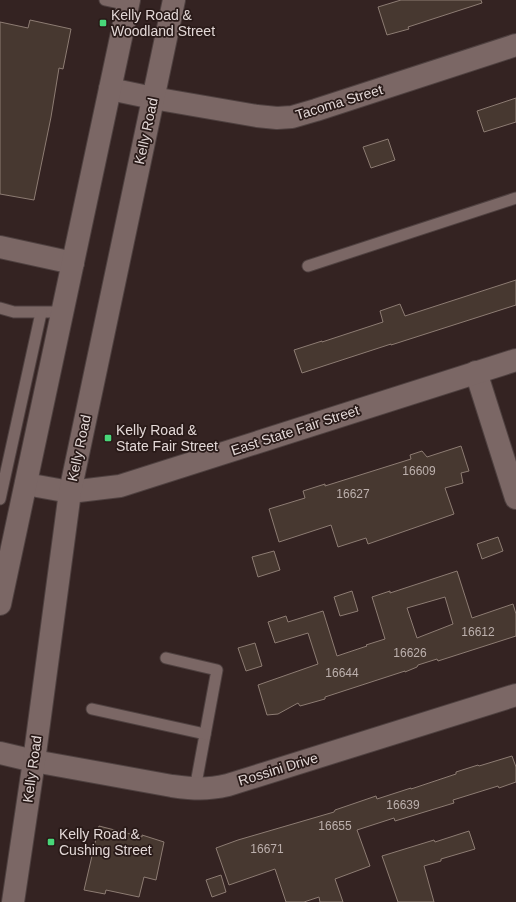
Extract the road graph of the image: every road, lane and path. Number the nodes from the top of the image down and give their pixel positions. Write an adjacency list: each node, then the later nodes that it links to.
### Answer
1 (105, 0): 3 (lane)
2 (174, 0): 6 (street, Kelly Road)
3 (129, 2): 5 (street)
4 (516, 45): 6 (street, Tacoma Street)
5 (110, 89): 6 (street, Tacoma Street); 9 (street)
6 (153, 98): 16 (street, Kelly Road)
7 (516, 198): 10 (lane)
8 (0, 247): 9 (street)
9 (73, 263): 12 (street)
10 (308, 266)
11 (0, 308): 12 (lane)
12 (52, 312): 15 (street); 18 (lane)
13 (516, 360): 14 (street, East State Fair Street)
14 (476, 372): 16 (street, East State Fair Street); 17 (street)
15 (26, 484): 16 (street, East State Fair Street); 19 (street)
16 (70, 492): 25 (street, Kelly Road)
17 (516, 498)
18 (0, 499)
19 (1, 590)
20 (166, 658): 23 (lane)
21 (516, 695): 26 (street, Rossini Drive)
22 (92, 709): 23 (lane)
23 (205, 734): 26 (lane)
24 (0, 753): 25 (street, Rossini Drive)
25 (34, 760): 26 (street, Rossini Drive); 27 (street, Kelly Road)
26 (195, 789)
27 (13, 902)

